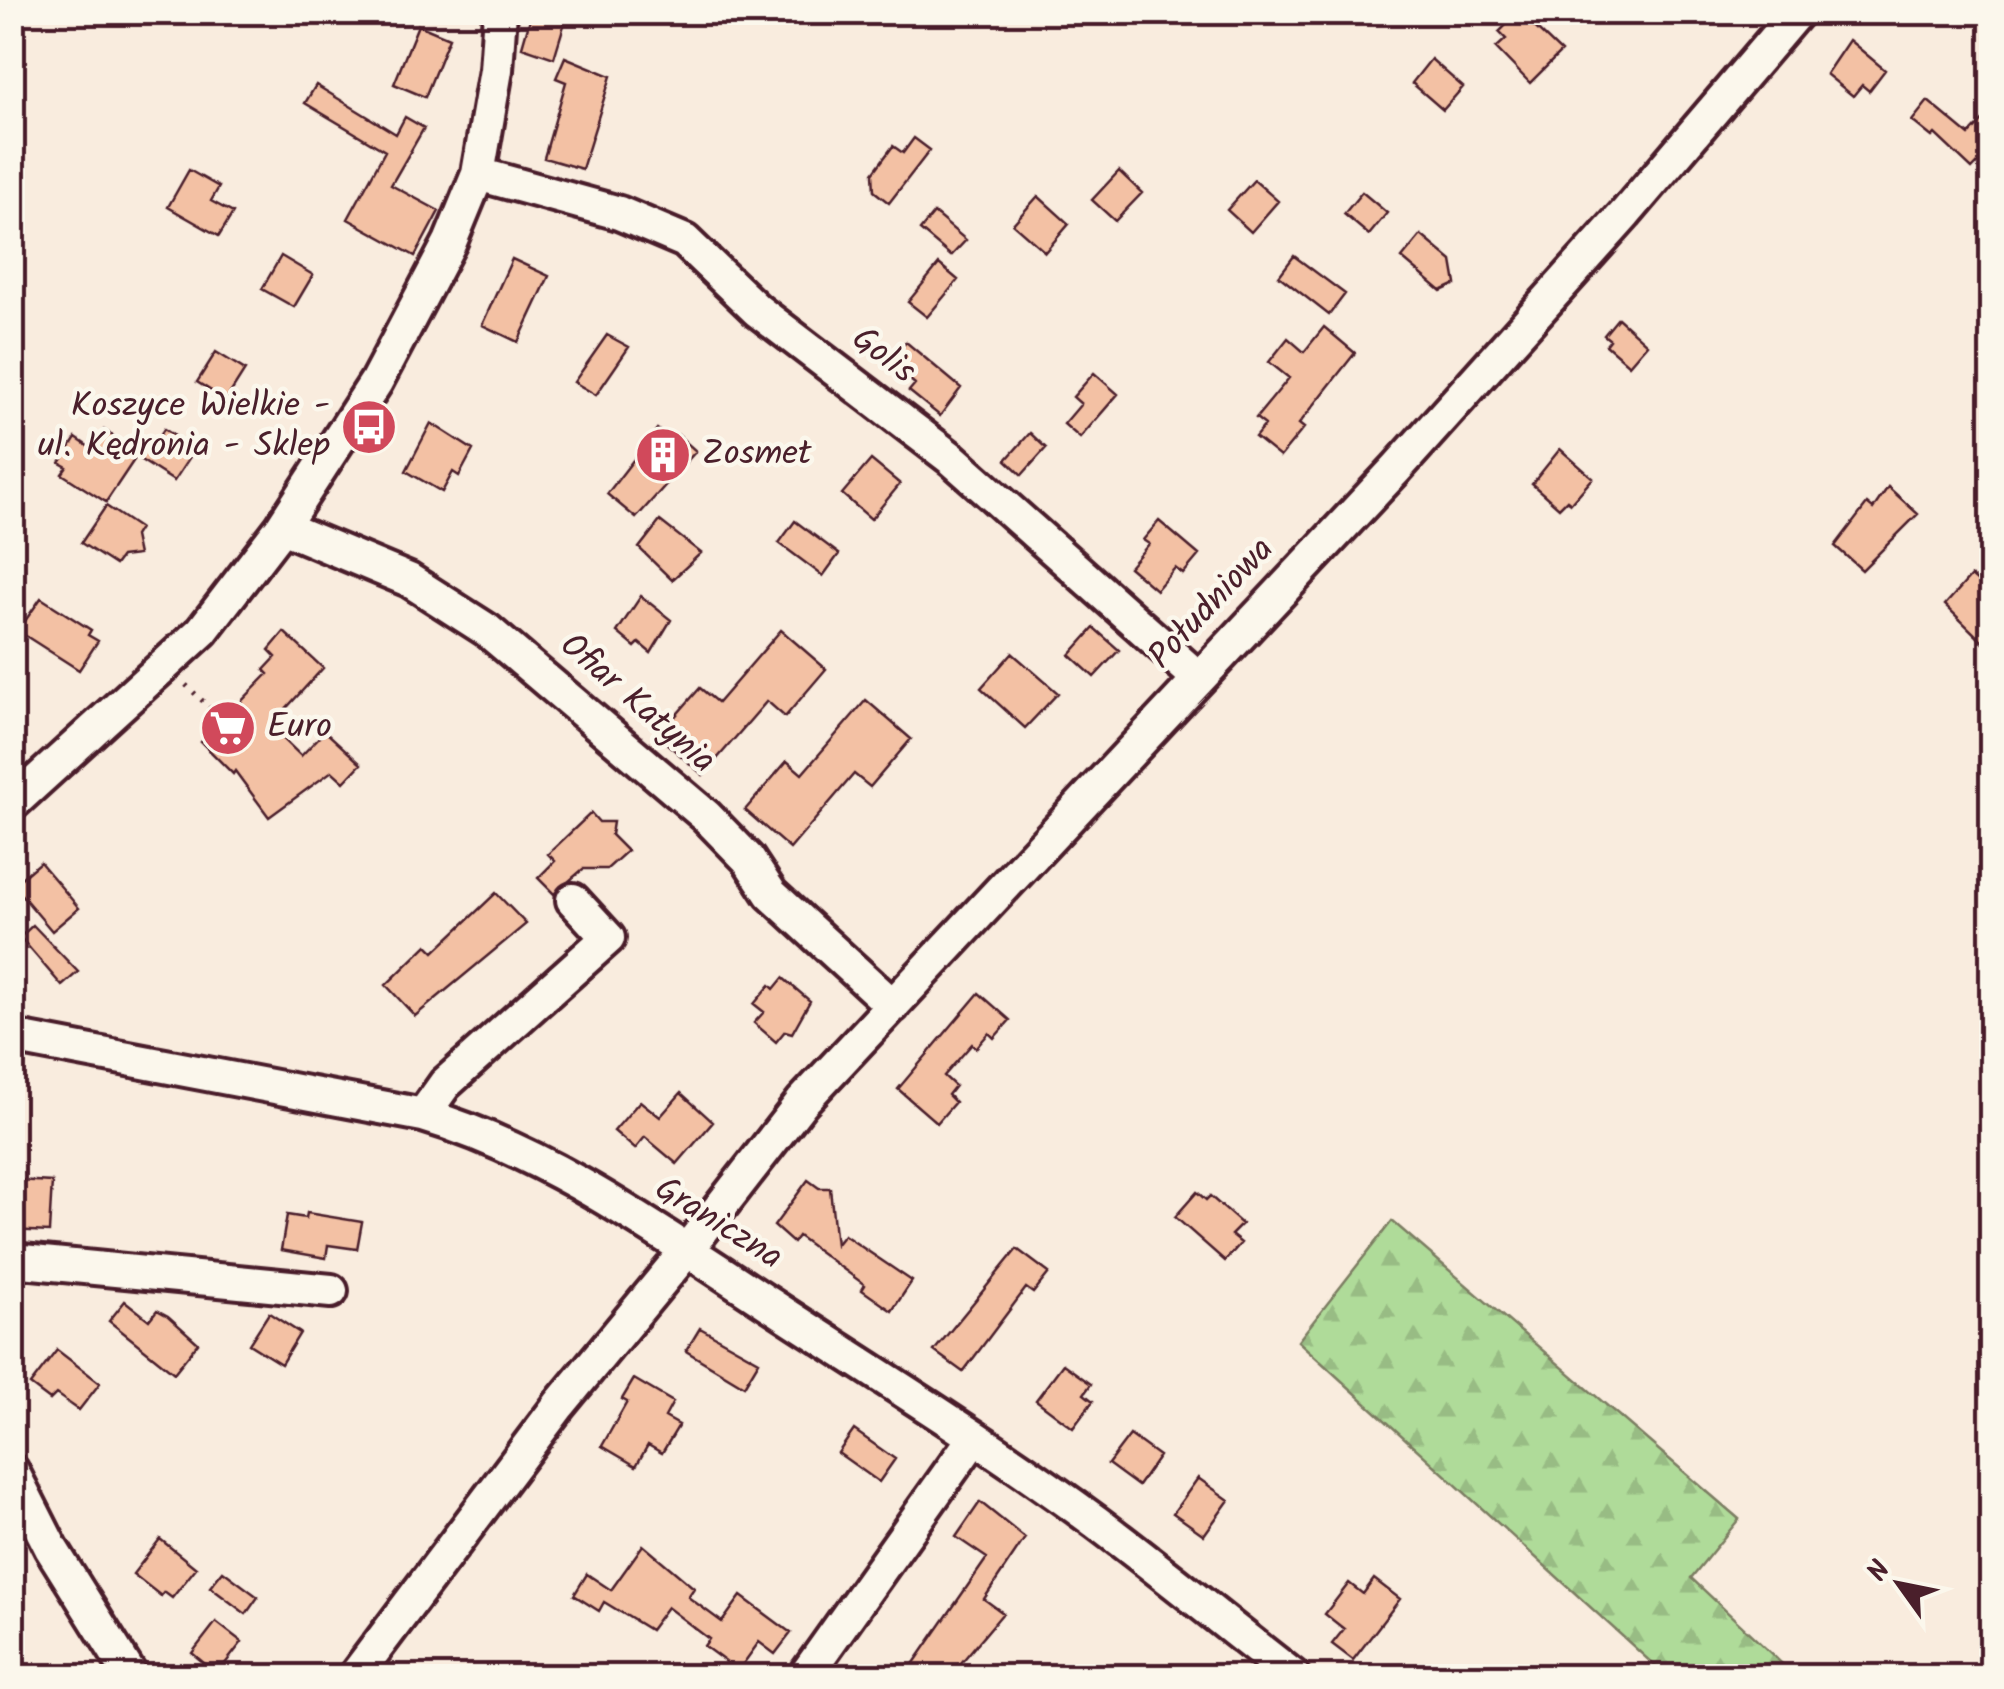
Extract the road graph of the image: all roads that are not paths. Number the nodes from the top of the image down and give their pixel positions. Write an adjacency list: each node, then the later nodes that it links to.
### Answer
1 (500, 12): 3 (street)
2 (1796, 12): 5 (street, Południowa)
3 (478, 174): 4 (street); 5 (street, Golis)
4 (282, 527): 6 (street); 8 (street, Ofiar Katynia)
5 (1197, 677): 8 (street, Południowa)
6 (12, 804)
7 (573, 900): 10 (street)
8 (893, 1006): 11 (street, Południowa)
9 (12, 1038): 10 (street, Graniczna)
10 (423, 1115): 11 (street, Graniczna)
11 (687, 1250): 14 (street, Graniczna); 17 (street, Południowa)
12 (12, 1260): 13 (street)
13 (331, 1290)
14 (974, 1438): 18 (street); 19 (street, Graniczna)
15 (12, 1471): 16 (street)
16 (131, 1676)
17 (355, 1676)
18 (805, 1676)
19 (1293, 1676)

